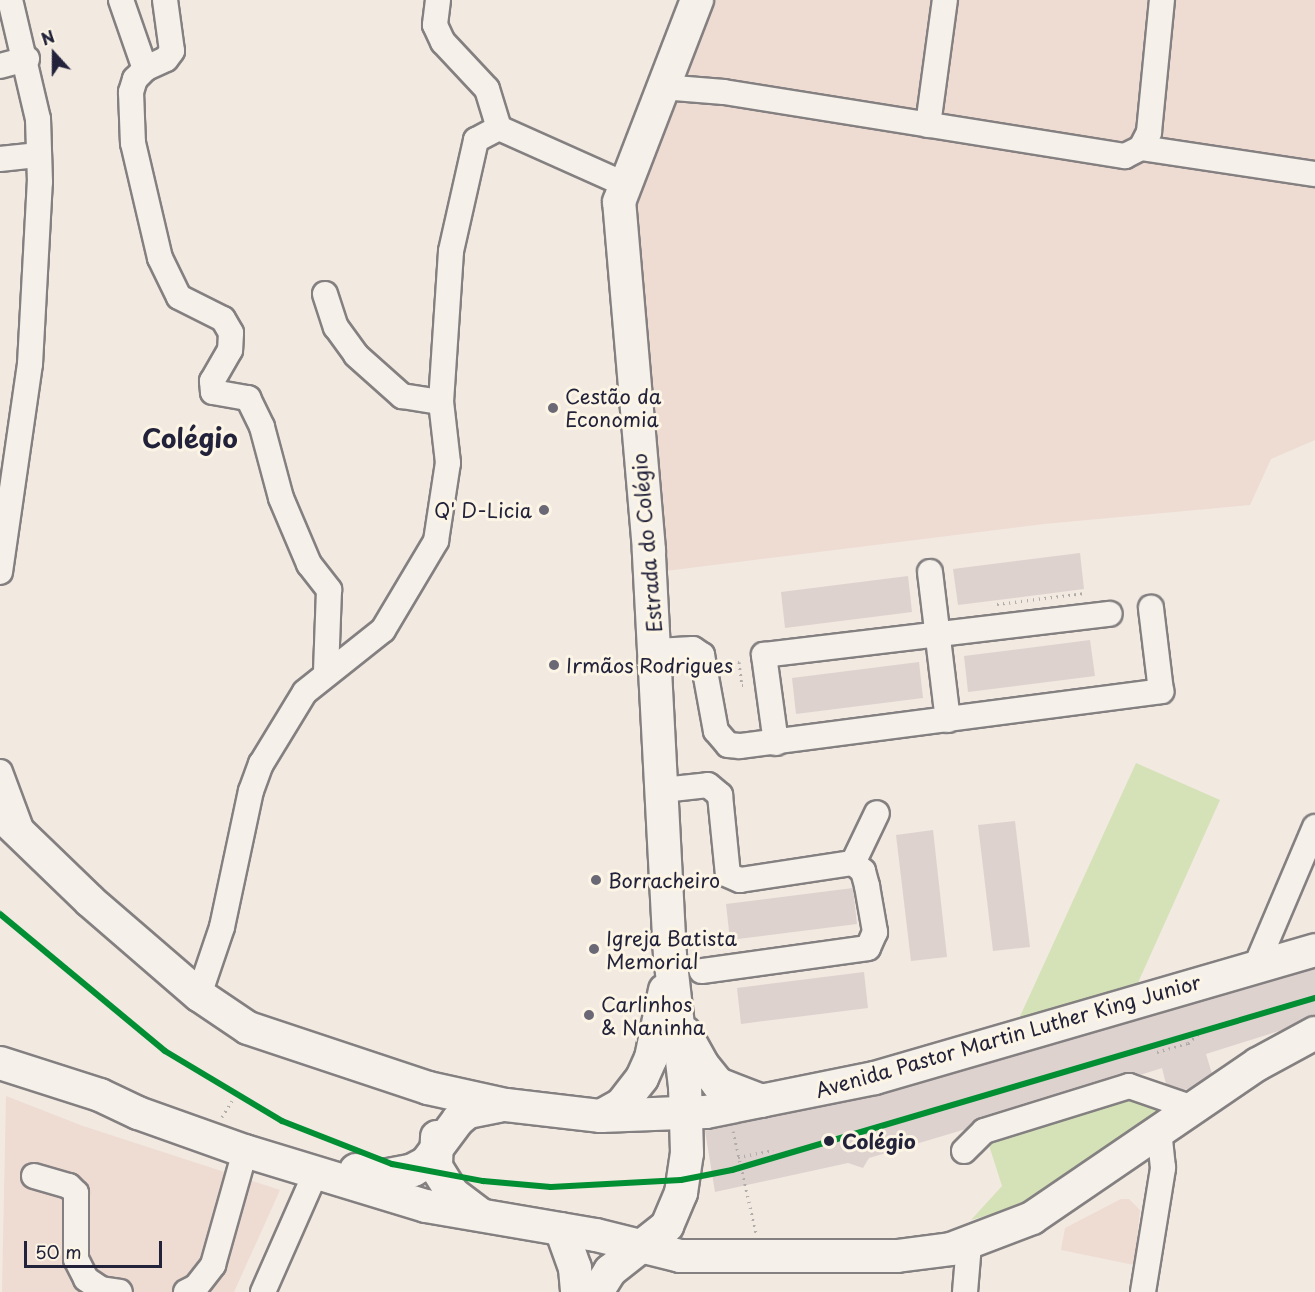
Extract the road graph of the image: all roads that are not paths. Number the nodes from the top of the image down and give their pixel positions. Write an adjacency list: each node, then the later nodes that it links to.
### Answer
1 (10, 0): 8 (street)
2 (121, 0): 9 (street)
3 (165, 0): 9 (street)
4 (438, 0): 13 (street)
5 (697, 0): 11 (main road, Estrada do Colégio)
6 (945, 0): 12 (street)
7 (1162, 0): 14 (street)
8 (27, 59): 10 (street); 15 (street)
9 (156, 64): 27 (street)
10 (0, 66)
11 (662, 87): 12 (street); 18 (main road, Estrada do Colégio)
12 (928, 124): 14 (street)
13 (499, 128): 18 (street); 20 (street)
14 (1141, 148): 17 (street)
15 (39, 155): 16 (street); 22 (street)
16 (0, 159)
17 (1315, 174)
18 (624, 184): 26 (main road, Estrada do Colégio)
19 (325, 294): 20 (street)
20 (441, 402): 27 (street)
21 (930, 572): 25 (street)
22 (0, 573)
23 (1151, 608): 28 (street)
24 (1110, 614): 25 (street)
25 (938, 633): 28 (street); 29 (street)
26 (656, 651): 29 (street); 31 (main road, Estrada do Colégio)
27 (327, 672): 41 (street)
28 (948, 720): 29 (street)
29 (776, 742)
30 (0, 772): 35 (street)
31 (663, 790): 36 (street); 38 (main road, Estrada do Colégio)
32 (877, 813): 36 (street)
33 (0, 814): 35 (main road, Avenida Pastor Martin Luther King Junior)
34 (1315, 827): 39 (street)
35 (26, 839): 41 (main road, Avenida Pastor Martin Luther King Junior)
36 (853, 863): 40 (street)
37 (1315, 950): 39 (main road, Avenida Pastor Martin Luther King Junior)
38 (670, 956): 42 (main road, Estrada do Colégio); 51 (main road, Estrada do Colégio)
39 (1256, 966): 47 (main road, Avenida Pastor Martin Luther King Junior)
40 (702, 971)
41 (199, 995): 45 (main road, Avenida Pastor Martin Luther King Junior)
42 (679, 1020): 47 (main road); 50 (main road, Estrada do Colégio)
43 (1315, 1033): 49 (main road)
44 (0, 1063): 46 (main road)
45 (351, 1065): 48 (main road, Avenida Pastor Martin Luther King Junior); 55 (main road)
46 (100, 1095): 53 (main road); 55 (main road)
47 (766, 1102): 50 (main road, Avenida Pastor Martin Luther King Junior)
48 (506, 1105): 51 (main road, Avenida Pastor Martin Luther King Junior); 55 (main road)
49 (1193, 1108): 52 (main road); 54 (street)
50 (687, 1114): 51 (main road, Avenida Pastor Martin Luther King Junior); 61 (main road, Estrada do Colégio)
51 (601, 1116)
52 (1159, 1131): 60 (main road); 68 (street)
53 (245, 1151): 56 (main road); 63 (street)
54 (964, 1151)
55 (435, 1152): 58 (main road)
56 (315, 1174): 58 (main road); 64 (street)
57 (34, 1176): 62 (street)
58 (481, 1216): 59 (main road)
59 (561, 1230): 61 (main road); 65 (main road)
60 (969, 1244): 61 (main road); 67 (street)
61 (643, 1246): 66 (main road, Estrada do Colégio)
62 (120, 1292)
63 (186, 1292)
64 (263, 1292)
65 (577, 1292)
66 (597, 1292)
67 (965, 1292)
68 (1143, 1292)

